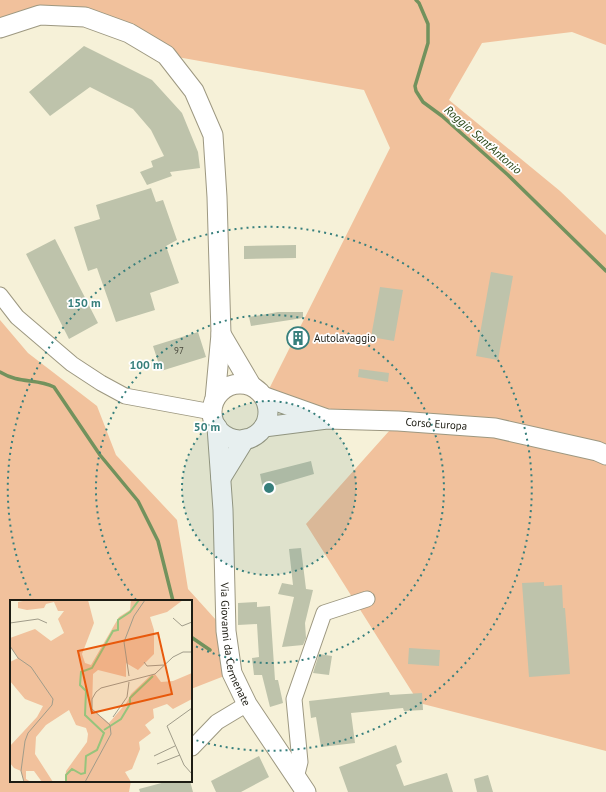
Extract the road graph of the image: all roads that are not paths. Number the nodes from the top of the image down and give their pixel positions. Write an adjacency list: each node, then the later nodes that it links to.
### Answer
1 (0, 28): 3 (main road, Via Giovanni da Cermenate)
2 (0, 294): 5 (street)
3 (221, 334): 4 (main road); 5 (main road, Via Giovanni da Cermenate)
4 (258, 391): 5 (main road); 6 (main road); 7 (main road)
5 (215, 413): 8 (main road); 10 (main road, Via Giovanni da Cermenate)
6 (327, 419): 7 (main road, Corso Europa); 9 (main road, Corso Europa)
7 (264, 427): 8 (main road)
8 (245, 439): 10 (main road)
9 (606, 456)
10 (221, 478): 12 (main road, Via Giovanni da Cermenate)
11 (367, 599): 14 (street)
12 (247, 704): 13 (street); 14 (main road, Via Giovanni da Cermenate)
13 (192, 748)
14 (301, 785)

